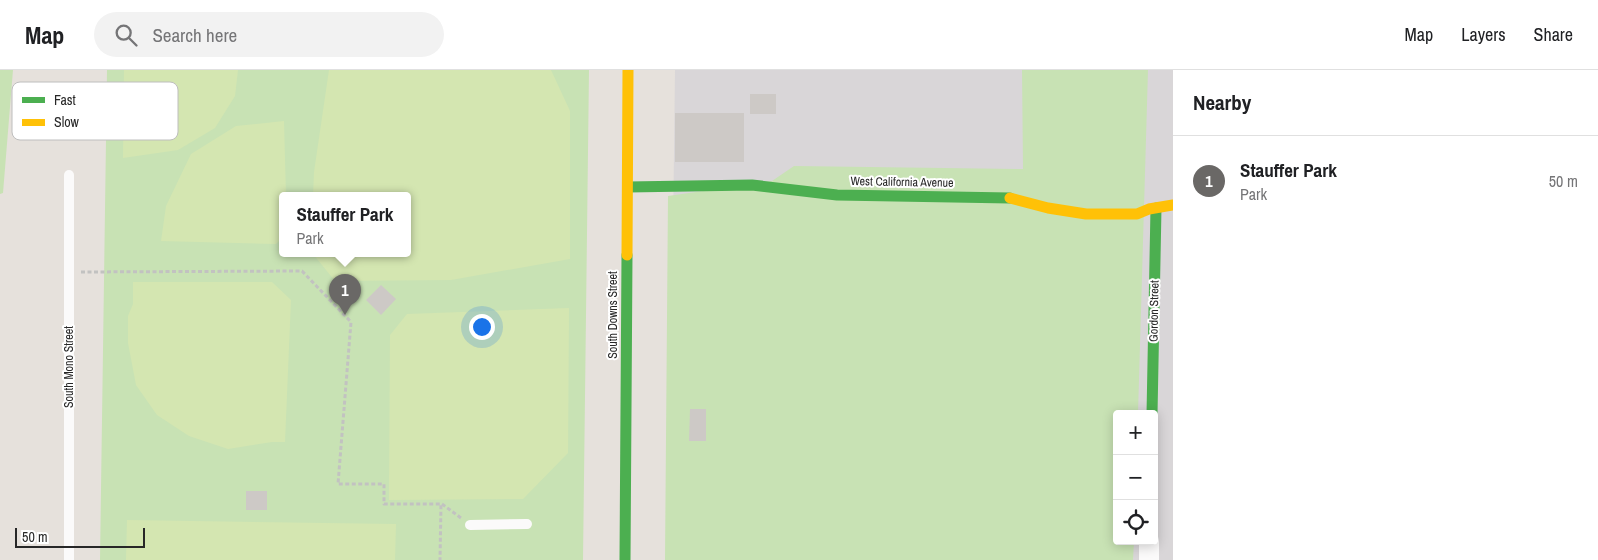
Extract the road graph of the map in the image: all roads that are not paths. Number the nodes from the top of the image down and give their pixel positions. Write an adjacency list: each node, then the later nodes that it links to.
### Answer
1 (628, 70): 3 (street, South Downs Street)
2 (69, 175): 10 (lane, South Mono Street)
3 (628, 187): 5 (street, West California Avenue); 11 (street, South Downs Street)
4 (1173, 205): 5 (street, West California Avenue)
5 (1156, 208): 6 (street, Gordon Street)
6 (1152, 410)
7 (528, 524): 8 (lane)
8 (470, 525)
9 (1150, 545): 12 (street)
10 (69, 560)
11 (626, 560)
12 (1149, 560)

